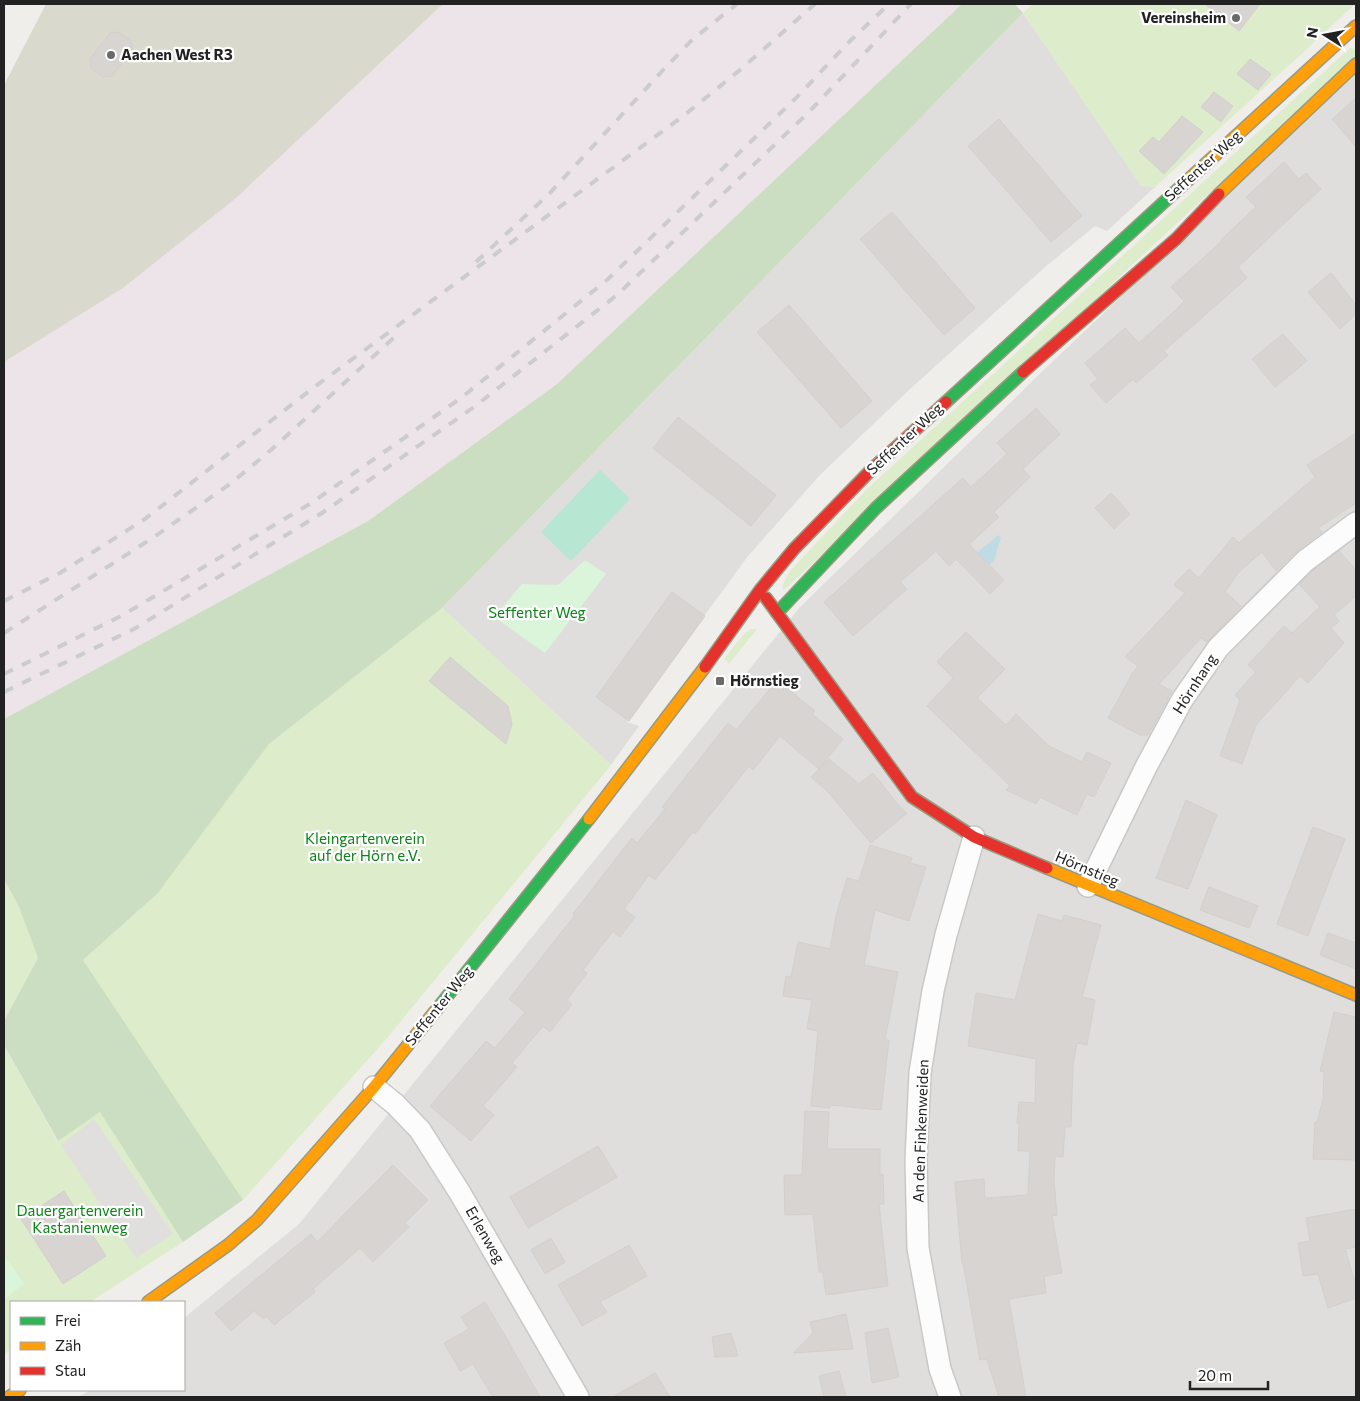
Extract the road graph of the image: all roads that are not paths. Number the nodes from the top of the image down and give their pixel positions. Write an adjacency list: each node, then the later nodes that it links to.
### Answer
1 (1356, 26): 4 (street, Seffenter Weg)
2 (1356, 64): 5 (street, Seffenter Weg)
3 (1356, 522): 7 (street, Hörnhang)
4 (760, 590): 5 (street, Hörnstieg); 9 (street, Seffenter Weg)
5 (777, 613): 6 (street, Hörnstieg)
6 (974, 837): 7 (street, Hörnstieg); 12 (street, An den Finkenweiden)
7 (1088, 886): 8 (street, Hörnstieg)
8 (1356, 995)
9 (374, 1087): 10 (street, Seffenter Weg); 11 (street, Erlenweg)
10 (149, 1301)
11 (578, 1397)
12 (950, 1397)

